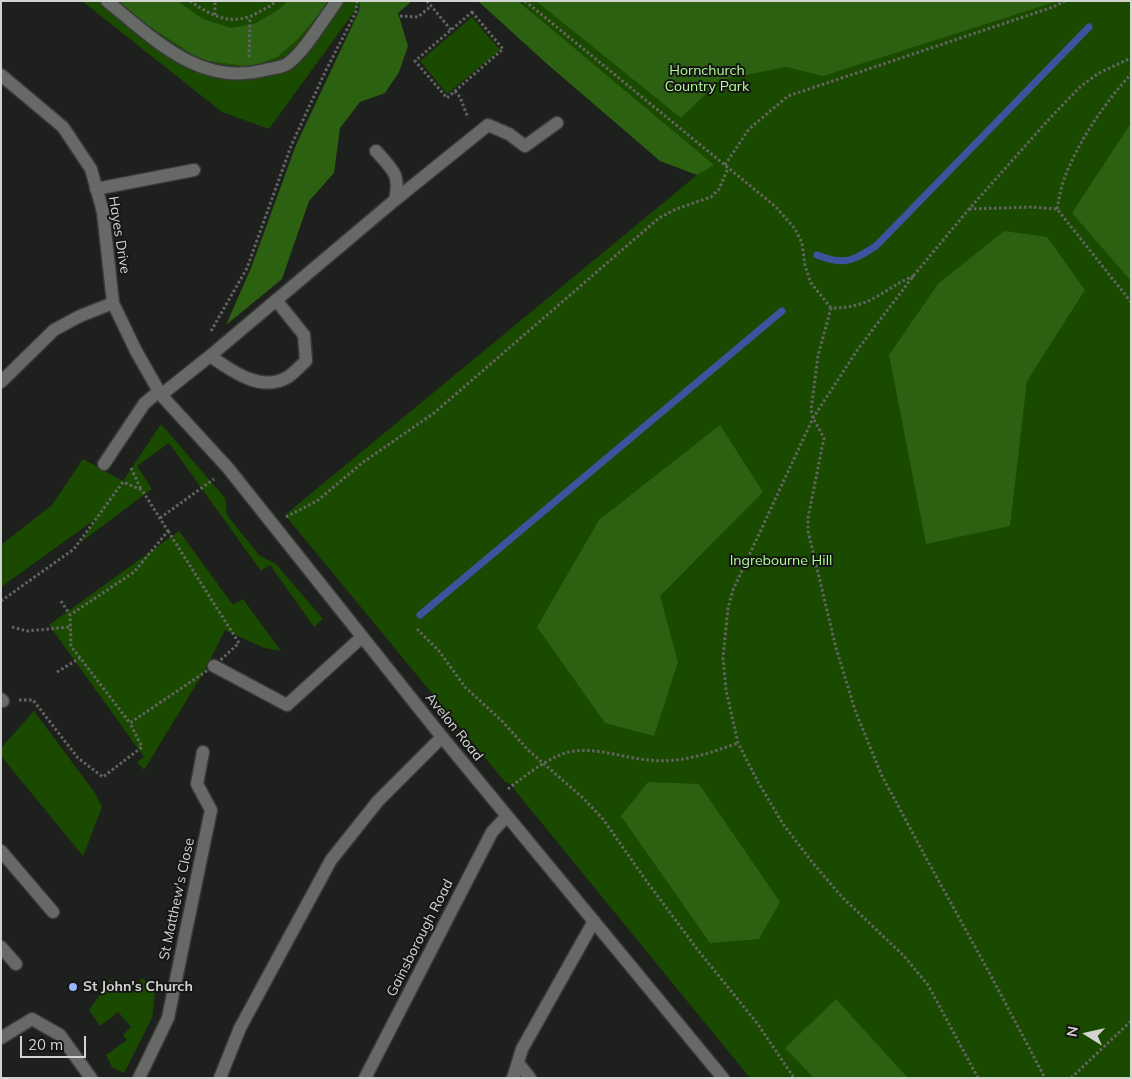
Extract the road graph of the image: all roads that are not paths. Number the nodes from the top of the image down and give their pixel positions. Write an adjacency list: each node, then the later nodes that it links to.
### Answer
1 (108, 1): 2 (street)
2 (337, 1)
3 (1, 75): 7 (street, Hayes Drive)
4 (557, 123): 8 (street)
5 (376, 151): 8 (street)
6 (194, 170): 7 (street)
7 (96, 188): 10 (street, Hayes Drive)
8 (395, 200): 9 (street)
9 (276, 300): 11 (street); 11 (street)
10 (113, 303): 12 (street); 13 (street, Hayes Drive)
11 (210, 356): 13 (street)
12 (1, 382)
13 (160, 393): 14 (street); 15 (street, Avelon Road)
14 (104, 464)
15 (362, 637): 16 (street); 17 (street, Avelon Road)
16 (214, 666)
17 (442, 737): 19 (street, Avelon Road); 29 (street)
18 (203, 752): 28 (street, St Matthew's Close)
19 (507, 816): 22 (street, Avelon Road); 30 (street, Gainsborough Road)
20 (1, 851): 21 (street)
21 (53, 912)
22 (594, 921): 26 (street); 33 (street, Avelon Road)
23 (1, 947): 24 (street)
24 (16, 964)
25 (1, 1038): 27 (street)
26 (518, 1064): 31 (street); 32 (street)
27 (90, 1078)
28 (139, 1078)
29 (220, 1078)
30 (365, 1078)
31 (513, 1078)
32 (530, 1078)
33 (723, 1078)

